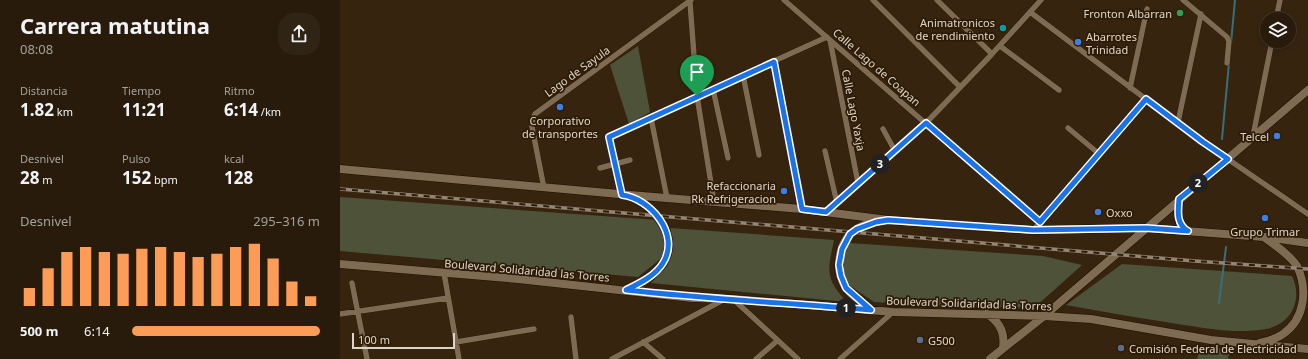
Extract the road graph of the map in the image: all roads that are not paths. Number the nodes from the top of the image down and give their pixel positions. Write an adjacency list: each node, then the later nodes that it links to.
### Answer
1 (784, 0): 12 (street, Calle Lago de Coapan)
2 (873, 0): 19 (street)
3 (937, 0): 15 (street)
4 (1041, 0): 9 (street)
5 (1183, 0): 11 (street)
6 (1280, 0): 10 (street)
7 (690, 1): 24 (street); 43 (street, Lago de Sayula)
8 (1148, 9): 20 (street)
9 (1030, 12): 13 (street); 20 (street)
10 (1277, 12)
11 (1201, 14): 17 (street); 27 (street)
12 (828, 39): 16 (street); 28 (street, Calle Lago de Coapan); 42 (street, Calle Lago Yaxja)
13 (1000, 46): 15 (street); 22 (street)
14 (1271, 48): 31 (street)
15 (992, 54): 19 (street)
16 (774, 62): 18 (street); 50 (street)
17 (1227, 63)
18 (743, 76): 21 (street); 35 (street)
19 (960, 88): 28 (street)
20 (1130, 88): 25 (street)
21 (713, 89): 24 (street); 36 (street)
22 (1059, 90)
23 (1308, 90): 31 (main road)
24 (697, 96): 26 (street); 48 (street)
25 (1146, 99): 27 (street); 34 (street)
26 (651, 118): 39 (street); 46 (street)
27 (1178, 122): 37 (street)
28 (926, 123): 33 (street); 54 (street, Calle Lago de Coapan)
29 (1068, 128): 34 (street)
30 (883, 129): 33 (street)
31 (1253, 136): 37 (main road)
32 (825, 151): 49 (street)
33 (895, 151): 42 (street)
34 (1098, 153): 54 (street)
35 (759, 156)
36 (728, 158)
37 (1228, 159): 47 (main road); 52 (street)
38 (630, 160): 39 (street)
39 (615, 164): 40 (street); 44 (street)
40 (600, 168)
41 (340, 169): 43 (main road)
42 (858, 183): 49 (street)
43 (544, 188): 44 (main road)
44 (622, 195): 45 (main road)
45 (630, 196): 46 (main road); 63 (main road)
46 (667, 198): 48 (main road)
47 (1179, 199): 55 (main road); 57 (main road)
48 (714, 202): 50 (main road)
49 (837, 203): 51 (street)
50 (802, 209): 51 (main road)
51 (826, 212): 53 (main road)
52 (1308, 214)
53 (888, 220): 56 (main road); 66 (main road)
54 (1040, 222): 56 (street)
55 (1146, 228): 56 (main road); 57 (main road); 71 (main road)
56 (1033, 230)
57 (1188, 231): 58 (main road)
58 (1264, 237): 59 (main road); 77 (main road)
59 (1308, 243)
60 (340, 264): 61 (main road, Boulevard Solidaridad las Torres)
61 (444, 273): 63 (main road, Boulevard Solidaridad las Torres); 64 (street)
62 (352, 283): 67 (street)
63 (626, 290): 65 (main road, Boulevard Solidaridad las Torres)
64 (448, 298): 67 (street); 75 (street)
65 (729, 299): 66 (main road, Boulevard Solidaridad las Torres); 74 (street); 76 (street)
66 (871, 310): 68 (main road, Boulevard Solidaridad las Torres)
67 (358, 312): 69 (street); 80 (street)
68 (893, 312): 70 (main road, Boulevard Solidaridad las Torres); 87 (street)
69 (340, 314)
70 (987, 314): 71 (main road, Boulevard Solidaridad las Torres); 78 (main road)
71 (1044, 316): 77 (main road, Boulevard Solidaridad las Torres); 78 (main road)
72 (571, 317): 82 (street)
73 (534, 329): 75 (street)
74 (777, 341): 85 (street); 86 (street)
75 (456, 342): 81 (street)
76 (643, 342): 83 (street); 84 (street)
77 (1253, 344): 79 (main road, Boulevard Solidaridad las Torres)
78 (1003, 348): 88 (main road)
79 (1308, 349)
80 (366, 359)
81 (459, 359)
82 (576, 359)
83 (612, 359)
84 (663, 359)
85 (756, 359)
86 (798, 359)
87 (840, 359)
88 (990, 359)

